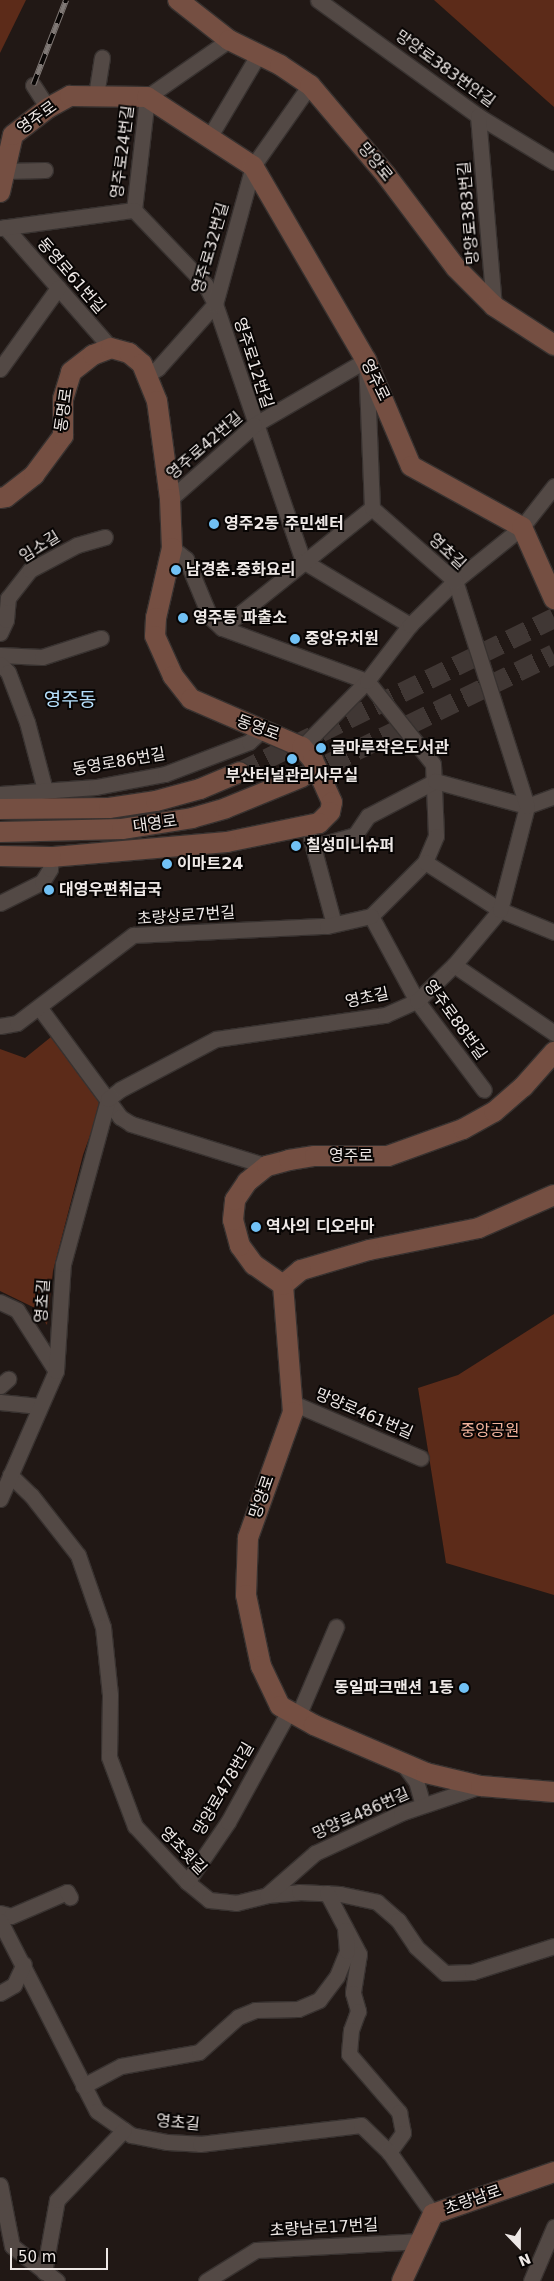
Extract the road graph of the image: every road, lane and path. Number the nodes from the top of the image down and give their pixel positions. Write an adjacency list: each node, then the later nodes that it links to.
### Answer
1 (178, 0): 3 (street, 망양로)
2 (318, 0): 11 (street, 망양로383번안길)
3 (229, 40): 4 (street, 망양로); 9 (street)
4 (258, 55): 7 (street, 망양로); 12 (street)
5 (102, 57): 8 (street)
6 (33, 85): 10 (street)
7 (310, 85): 14 (street); 22 (street, 망양로)
8 (96, 96): 9 (street, 영주로); 10 (street, 영주로)
9 (147, 97): 12 (street, 영주로); 18 (street, 영주로24번길)
10 (48, 108): 16 (street, 영주로)
11 (478, 116): 13 (street, 망양로383번안길); 22 (street, 망양로383번길)
12 (210, 136): 14 (street, 영주로)
13 (554, 162)
14 (252, 166): 21 (street, 영주로32번길); 25 (street, 영주로)
15 (45, 170): 16 (street)
16 (5, 171): 17 (street, 영주로)
17 (0, 192)
18 (134, 210): 19 (street); 21 (street, 영주로12번길)
19 (2, 227): 20 (street, 동영로61번길)
20 (58, 288): 24 (street, 동영로61번길); 26 (street)
21 (215, 304): 27 (street, 영주로32번길); 28 (street, 영주로12번길)
22 (494, 306): 23 (street, 망양로)
23 (554, 345)
24 (111, 348): 27 (street, 동영로); 30 (street, 동명로)
25 (366, 360): 28 (street, 영주로42번길); 32 (street); 33 (street, 영주로)
26 (0, 370)
27 (147, 375): 31 (street, 동영로)
28 (254, 425): 31 (street, 영주로42번길); 36 (street, 영주로12번길)
29 (554, 486): 33 (street)
30 (2, 494)
31 (170, 499): 35 (street, 동영로)
32 (372, 508): 36 (street); 37 (street, 영초길)
33 (522, 527): 37 (street); 39 (street)
34 (105, 536): 38 (street, 임소길)
35 (172, 548): 41 (street); 47 (street, 동영로)
36 (303, 561): 40 (street); 41 (street)
37 (455, 581): 40 (street); 55 (street, 영초길)
38 (4, 596): 42 (street, 임소길)
39 (554, 599)
40 (410, 625): 46 (street)
41 (222, 628): 46 (street)
42 (0, 633)
43 (101, 638): 44 (street)
44 (0, 655)
45 (0, 664): 52 (street)
46 (367, 680): 48 (street); 51 (street)
47 (263, 729): 48 (street, 동영로); 52 (street, 동영로86번길)
48 (302, 747): 57 (street)
49 (240, 772): 56 (street, 대영로)
50 (302, 777): 58 (street, 대영로)
51 (435, 781): 55 (street); 59 (street); 62 (street)
52 (45, 790): 53 (street, 동영로86번길)
53 (0, 794)
54 (554, 796): 55 (street)
55 (527, 806): 64 (street, 영초길)
56 (0, 809)
57 (308, 828): 59 (street); 61 (street)
58 (0, 832)
59 (313, 847): 66 (street)
60 (0, 856): 61 (street)
61 (51, 857): 63 (street)
62 (425, 862): 64 (street); 65 (street)
63 (0, 903)
64 (500, 910): 67 (street); 68 (street, 영초길)
65 (371, 916): 66 (street, 초량상로7번길); 69 (street, 영주로88번길)
66 (334, 924): 70 (street, 초량상로7번길)
67 (554, 932)
68 (454, 965): 69 (street, 영초길); 72 (street)
69 (417, 1002): 74 (street, 영주로88번길); 75 (street, 영초길)
70 (39, 1007): 71 (street, 초량상로7번길); 75 (street)
71 (0, 1026)
72 (554, 1033)
73 (554, 1052): 76 (street, 영주로)
74 (484, 1090)
75 (108, 1099): 76 (street); 80 (street, 영초길)
76 (267, 1166): 78 (street, 영주로)
77 (554, 1195): 78 (street)
78 (283, 1285): 82 (street, 망양로)
79 (0, 1302): 80 (street)
80 (56, 1371): 83 (street, 영초길)
81 (0, 1402): 83 (street)
82 (293, 1403): 84 (street, 망양로461번길); 88 (street, 망양로)
83 (39, 1406): 85 (street, 영초길)
84 (421, 1458)
85 (10, 1475): 86 (street, 영초길); 93 (street, 영초윗길)
86 (0, 1499)
87 (336, 1627): 88 (street, 망양로478번길)
88 (294, 1714): 89 (street, 망양로); 93 (street, 망양로478번길)
89 (402, 1762): 90 (street, 망양로); 92 (street)
90 (481, 1786): 91 (street, 망양로); 92 (street, 망양로486번길)
91 (554, 1792)
92 (423, 1805): 95 (street, 망양로486번길)
93 (187, 1882): 95 (street, 영초윗길)
94 (326, 1893): 95 (street, 영초윗길); 99 (street); 100 (street, 영초윗길)
95 (267, 1895)
96 (70, 1897): 97 (street)
97 (0, 1913)
98 (0, 1921): 101 (street, 영초길)
99 (345, 1930): 103 (street); 105 (street)
100 (554, 1946)
101 (24, 1964): 102 (street); 103 (street, 영초길)
102 (0, 1993)
103 (83, 2086): 104 (street, 영초길)
104 (124, 2130): 105 (street, 영초길); 112 (street)
105 (389, 2152): 108 (street, 영초길)
106 (554, 2172): 108 (street, 초량남로)
107 (0, 2185): 112 (street)
108 (433, 2214): 110 (street, 초량남로)
109 (554, 2227): 111 (street)
110 (422, 2241): 114 (street, 초량남로17번길); 115 (street, 초량남로)
111 (549, 2252): 116 (street)
112 (44, 2272): 113 (street)
113 (57, 2281)
114 (206, 2281)
115 (402, 2281)
116 (531, 2281)

